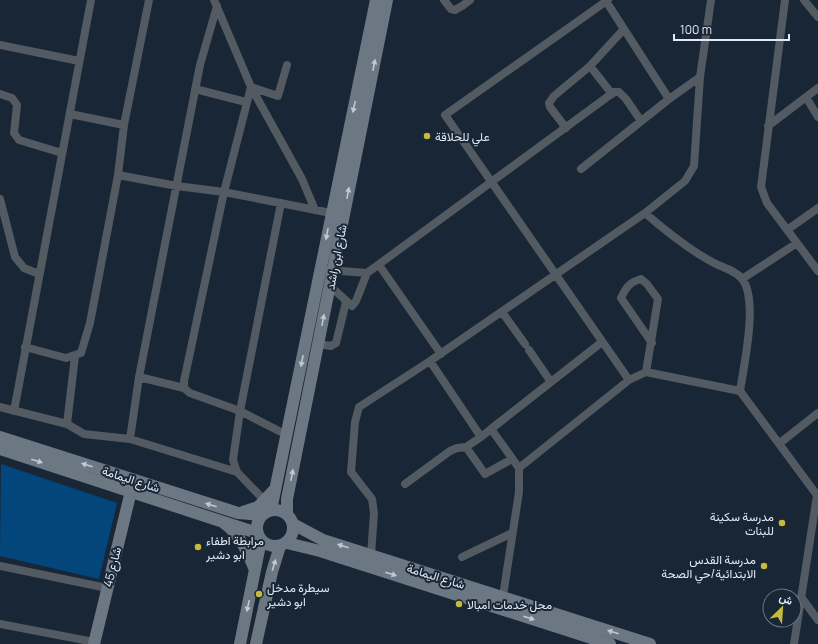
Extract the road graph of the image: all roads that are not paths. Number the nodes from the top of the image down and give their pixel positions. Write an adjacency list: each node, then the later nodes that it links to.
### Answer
1 (90, 0): 16 (street)
2 (149, 0): 31 (street)
3 (376, 0): 44 (main road, شارع ابن راشد, one-way to 44)
4 (387, 0): 52 (main road, شارع ابن راشد, one-way to 4)
5 (444, 0): 6 (street)
6 (470, 0)
7 (711, 0): 19 (street)
8 (785, 0): 32 (street)
9 (804, 0): 12 (street)
10 (607, 1): 14 (street); 37 (street)
11 (216, 3): 20 (street); 22 (street)
12 (815, 5): 13 (street)
13 (818, 17)
14 (624, 29): 18 (street); 26 (street)
15 (0, 45): 16 (street)
16 (79, 61): 28 (street)
17 (287, 65): 20 (street)
18 (590, 66): 24 (street); 33 (street)
19 (700, 77): 26 (street); 45 (street)
20 (251, 87): 27 (street); 43 (street)
21 (818, 88): 25 (street)
22 (196, 89): 27 (street); 38 (street)
23 (0, 94): 34 (street)
24 (612, 94): 30 (street); 33 (street)
25 (806, 97): 29 (street); 32 (street)
26 (669, 99): 30 (street)
27 (246, 102): 39 (street)
28 (70, 114): 31 (street); 34 (street)
29 (818, 117)
30 (642, 121): 35 (street)
31 (124, 125): 36 (street)
32 (768, 126): 46 (street)
33 (566, 128): 37 (street)
34 (62, 153): 55 (street)
35 (581, 169)
36 (118, 175): 38 (street); 66 (street)
37 (491, 184): 50 (street); 56 (street)
38 (177, 186): 39 (street); 69 (street)
39 (224, 192): 41 (street); 72 (street)
40 (0, 199): 55 (street)
41 (281, 203): 43 (street); 76 (street)
42 (818, 208): 46 (street)
43 (315, 210): 44 (street)
44 (331, 213): 51 (main road, شارع ابن راشد, one-way to 51)
45 (645, 213): 56 (street); 57 (street)
46 (787, 230): 47 (street)
47 (797, 243): 49 (street); 57 (street)
48 (818, 256): 49 (street)
49 (811, 262): 53 (street)
50 (379, 265): 54 (street); 65 (street)
51 (320, 269): 52 (street); 80 (main road, شارع ابن راشد, one-way to 80)
52 (333, 271): 54 (street); 58 (main road, شارع ابن راشد)
53 (818, 271)
54 (367, 273): 59 (street)
55 (39, 274): 64 (street)
56 (556, 274): 60 (street); 61 (street)
57 (742, 279): 73 (street)
58 (330, 286): 59 (street); 63 (main road, شارع ابن راشد, one-way to 58)
59 (346, 302): 63 (street)
60 (502, 312): 65 (street); 71 (street)
61 (602, 342): 70 (street); 71 (street)
62 (652, 343): 62 (street); 68 (street)
63 (318, 344): 95 (main road, شارع ابن راشد, one-way to 63)
64 (25, 347): 66 (street); 75 (street)
65 (441, 354): 67 (street)
66 (75, 356): 78 (street)
67 (430, 362): 82 (street); 99 (street)
68 (646, 372): 70 (street); 73 (street)
69 (139, 377): 72 (street); 83 (street)
70 (629, 380): 88 (street)
71 (551, 382): 79 (street)
72 (184, 388): 76 (street)
73 (740, 391): 84 (street)
74 (0, 407): 75 (street)
75 (14, 411): 78 (street)
76 (240, 411): 80 (street); 89 (street)
77 (818, 413): 84 (street)
78 (68, 424): 83 (street)
79 (491, 429): 82 (street); 87 (street)
80 (287, 435): 93 (main road, شارع ابن راشد)
81 (0, 437): 93 (main road, شارع اليمامة, one-way to 81)
82 (481, 437): 85 (street)
83 (130, 440): 89 (street)
84 (780, 443): 92 (street)
85 (466, 447): 87 (street); 90 (street)
86 (0, 449): 91 (main road, شارع اليمامة, one-way to 91)
87 (512, 459): 88 (street)
88 (519, 468): 96 (street)
89 (237, 472): 93 (street)
90 (405, 484)
91 (131, 491): 94 (main road, شارع اليمامة); 103 (main road, شارع 45)
92 (818, 495): 104 (street)
93 (266, 509): 95 (main road); 97 (main road)
94 (216, 518): 97 (main road, شارع اليمامة); 102 (main road)
95 (290, 519): 98 (main road); 99 (main road, شارع اليمامة, one-way to 95)
96 (512, 533): 100 (street); 105 (street)
97 (259, 536): 98 (main road); 102 (main road)
98 (283, 545): 112 (main road, one-way to 98); 113 (main road, شارع اليمامة, one-way to 113)
99 (371, 555): 105 (main road, شارع اليمامة)
100 (462, 558)
101 (0, 566): 103 (street)
102 (255, 570): 111 (main road, one-way to 111)
103 (107, 588): 110 (main road, شارع 45)
104 (802, 590)
105 (503, 596): 114 (main road, شارع اليمامة, one-way to 105)
106 (802, 597): 107 (street)
107 (818, 620)
108 (0, 624): 110 (street)
109 (796, 628): 115 (street)
110 (94, 643)
111 (240, 644)
112 (256, 644)
113 (609, 644)
114 (650, 644)
115 (794, 644)

